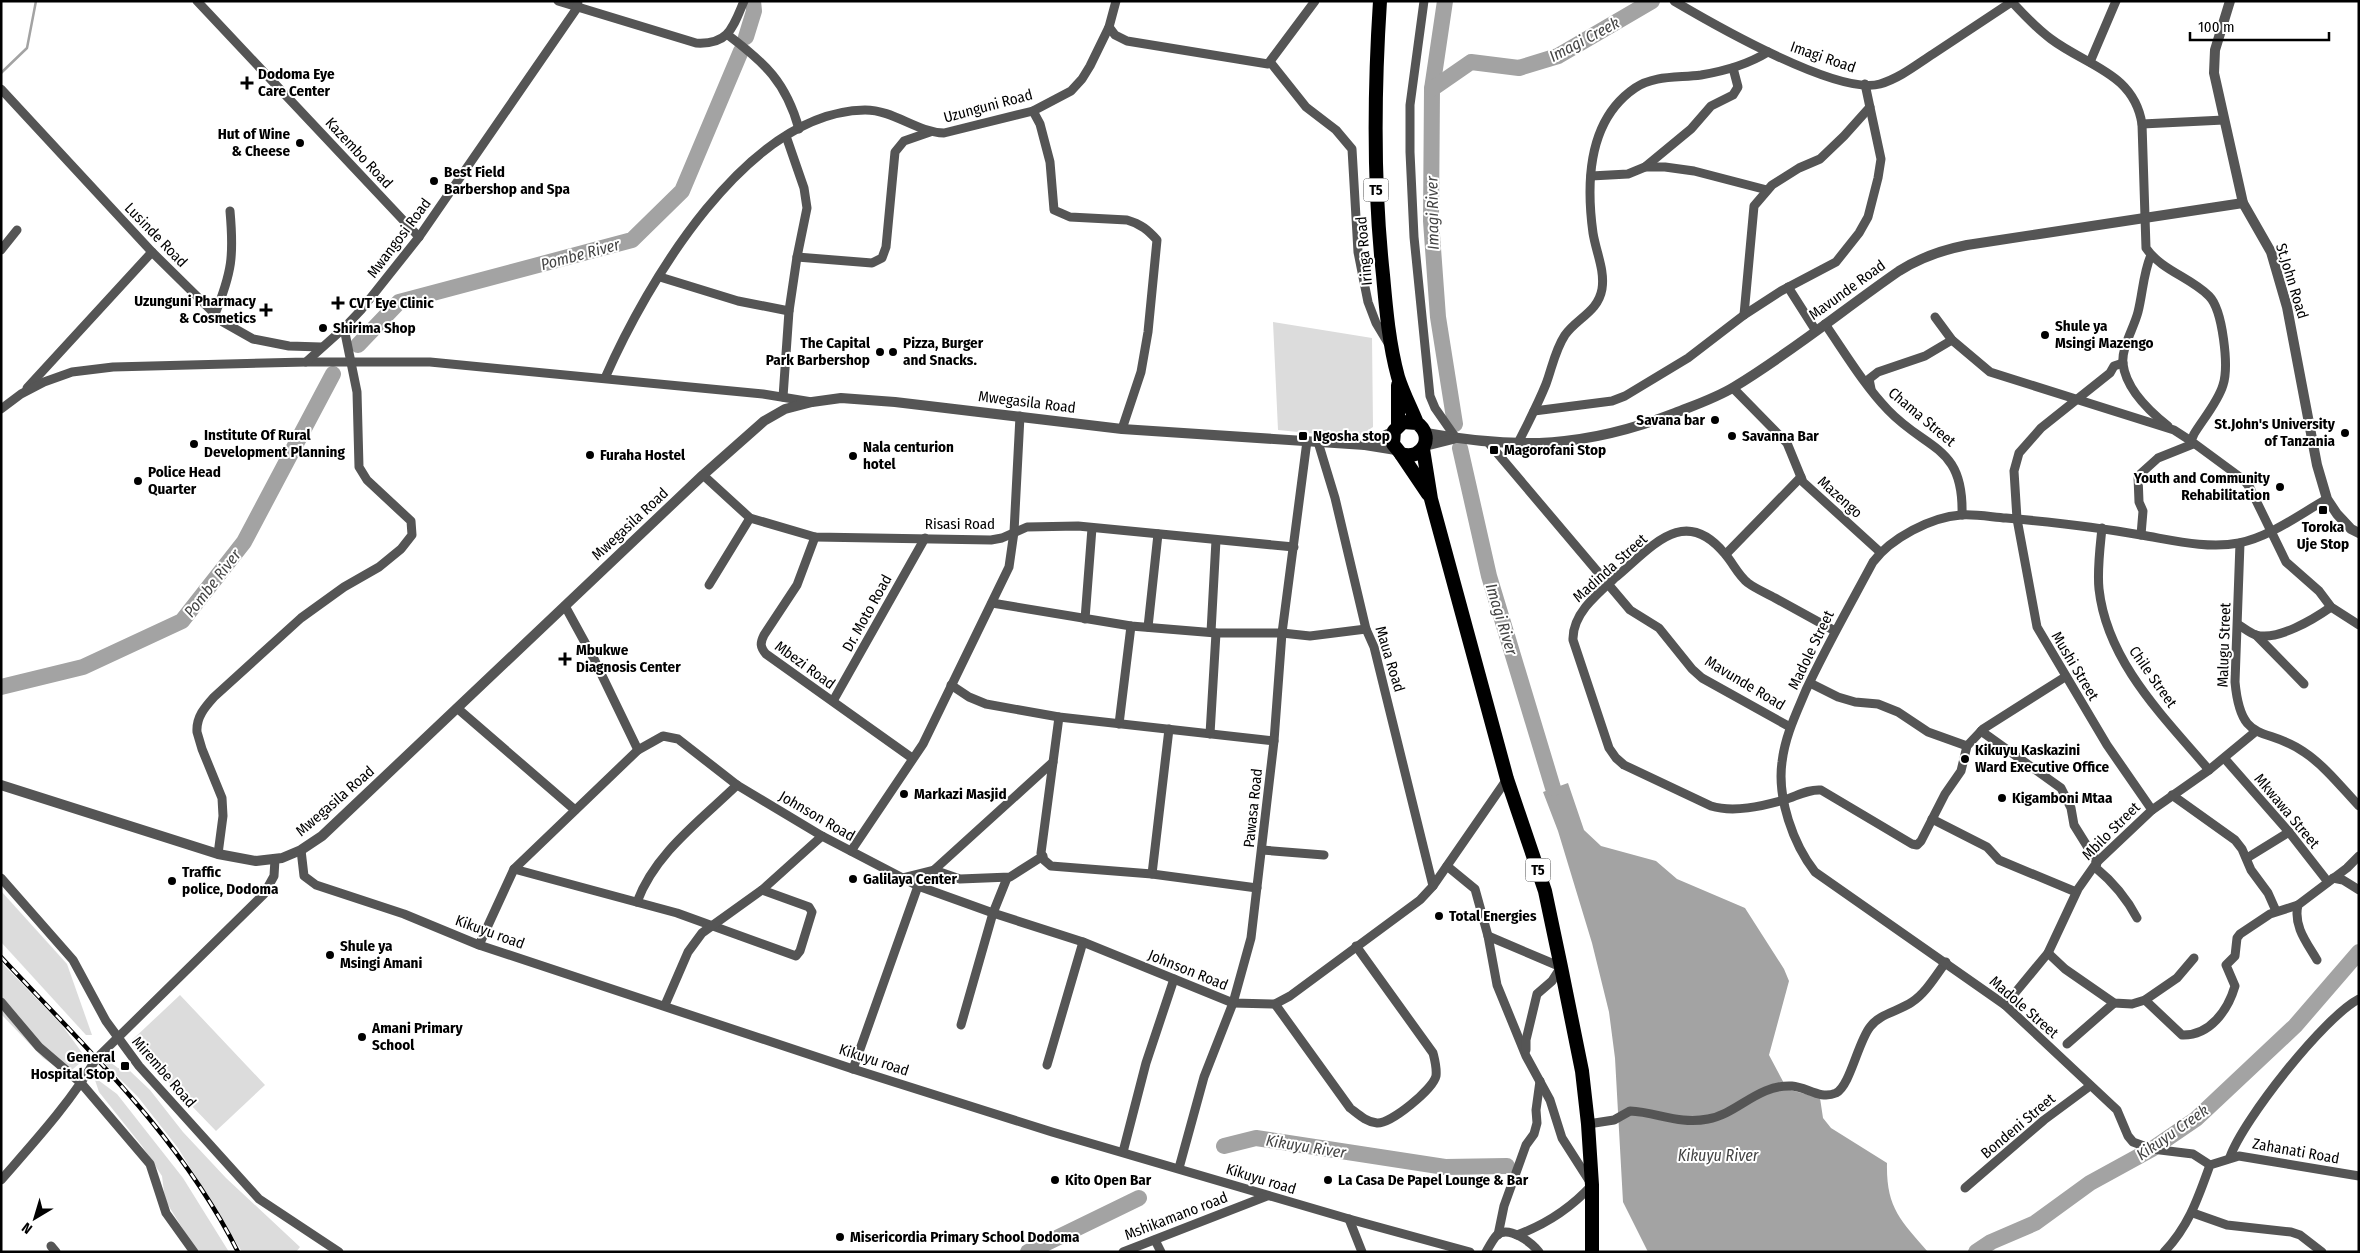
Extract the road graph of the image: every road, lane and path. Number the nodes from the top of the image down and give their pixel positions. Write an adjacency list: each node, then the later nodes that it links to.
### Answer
1 (197, 1): 35 (street, Kazembo Road)
2 (558, 1): 12 (street)
3 (744, 1): 14 (street)
4 (1116, 1): 13 (street, Uzunguni Road)
5 (1315, 1): 17 (street)
6 (1380, 1): 51 (highway, Iringa Road / T5)
7 (1424, 1): 70 (street)
8 (1674, 1): 15 (street, Imagi Road)
9 (2013, 1): 16 (street); 19 (street, Imagi Road)
10 (2116, 1): 16 (street)
11 (2227, 2): 23 (street, St.John Road)
12 (577, 5): 14 (street); 35 (street, Mwangosi Road)
13 (1109, 27): 17 (street); 22 (street, Uzunguni Road)
14 (728, 35): 25 (street)
15 (1768, 52): 18 (street); 19 (street, Imagi Road)
16 (2090, 62): 24 (street)
17 (1271, 63): 51 (street)
18 (1733, 68): 28 (street); 29 (street)
19 (1865, 84): 21 (street)
20 (1, 89): 37 (street, Lusinde Road)
21 (1870, 107): 30 (street); 41 (street)
22 (1032, 111): 26 (street, Uzunguni Road); 67 (street)
23 (2224, 120): 24 (street); 31 (street, St.John Road)
24 (2142, 124): 33 (street)
25 (799, 129): 26 (street, Uzunguni Road); 27 (street, Uzunguni Road)
26 (930, 132): 39 (street)
27 (786, 136): 39 (street); 40 (street, Uzunguni Road)
28 (1645, 167): 29 (street); 30 (street)
29 (1591, 176): 64 (street)
30 (1767, 190): 44 (street)
31 (2243, 203): 33 (street, Mavunde Road); 81 (street, St.John Road)
32 (230, 212): 43 (street)
33 (2145, 217): 38 (street); 46 (street, Mavunde Road)
34 (17, 230): 36 (street)
35 (419, 237): 47 (street, Mwangosi Road)
36 (1, 250)
37 (152, 252): 43 (street, Lusinde Road); 59 (street)
38 (2151, 255): 54 (street); 75 (street)
39 (797, 257): 42 (street)
40 (660, 277): 42 (street); 56 (street, Uzunguni Road)
41 (1788, 287): 44 (street); 48 (street)
42 (789, 311): 60 (street)
43 (215, 314): 50 (street, Lusinde Road)
44 (1744, 315): 64 (street)
45 (1934, 318): 49 (street)
46 (1825, 324): 48 (street, Mavunde Road); 58 (street, Chama Street)
47 (344, 328): 50 (street, Mwangosi Road); 53 (street)
48 (1816, 331): 57 (street, Mavunde Road)
49 (1952, 340): 58 (street); 61 (street)
50 (321, 347): 52 (street, Mwangosi Road)
51 (1394, 352): 55 (highway, Iringa Road / T5)
52 (306, 362): 53 (street); 59 (street)
53 (352, 362): 56 (street); 148 (street)
54 (2123, 363): 61 (street, Mushi Street); 68 (street)
55 (1398, 377): 66 (highway, T5); 69 (highway, T5)
56 (605, 378): 60 (street)
57 (1733, 388): 74 (street, Mavunde Road); 79 (street, Mazengo)
58 (1871, 390): 82 (street, Chama Street)
59 (21, 394): 63 (street)
60 (784, 397): 62 (street)
61 (2078, 399): 68 (street); 84 (street, Mushi Street)
62 (812, 402): 65 (street, Mwegasila Road); 78 (street, Mwegasila Road)
63 (1, 409)
64 (1534, 411): 74 (street)
65 (1020, 416): 67 (street, Mwegasila Road); 88 (street)
66 (1396, 428): 69 (highway); 76 (street); 77 (highway, T5)
67 (1122, 429): 71 (street, Mwegasila Road)
68 (2174, 430): 75 (street)
69 (1423, 438): 70 (street, Mavunde Road); 77 (highway); 80 (highway, T5)
70 (1456, 438): 72 (street, Mavunde Road)
71 (1307, 441): 73 (street, Mwegasila Road); 96 (street, Pawasa Road)
72 (1487, 441): 74 (street, Mavunde Road); 99 (street, Mavunde Road)
73 (1318, 442): 76 (street, Mwegasila Road); 109 (street, Maua Road)
74 (1518, 442)
75 (2192, 443): 87 (street); 91 (street)
76 (1365, 445): 77 (street, Mwegasila Road)
77 (1399, 452): 80 (highway, T5)
78 (703, 475): 83 (street, Risasi Road); 102 (street, Mwegasila Road)
79 (1801, 476): 97 (street, Mazengo); 98 (street)
80 (1431, 499): 134 (highway, T5)
81 (2327, 499): 87 (street, Madole Street); 89 (street, St.John Road)
82 (1962, 515): 84 (street, Madole Street); 97 (street, Madole Street)
83 (750, 518): 92 (street, Risasi Road); 100 (street)
84 (2017, 519): 86 (street, Madole Street); 114 (street, Mushi Street)
85 (1092, 528): 88 (street, Risasi Road); 90 (street, Risasi Road); 104 (street)
86 (2102, 528): 91 (street, Madole Street); 133 (street, Chile Street)
87 (2269, 531): 95 (street, Madole Street); 103 (street)
88 (1014, 532): 93 (street, Risasi Road); 101 (street)
89 (2359, 533)
90 (1158, 534): 94 (street, Risasi Road); 108 (street)
91 (2141, 534): 95 (street, Madole Street)
92 (815, 537): 93 (street, Risasi Road); 118 (street, Mbezi Road)
93 (925, 538): 118 (street, Dr. Moto Road)
94 (1216, 540): 96 (street, Risasi Road); 111 (street)
95 (2240, 543): 105 (street, Malugu Street)
96 (1294, 547): 112 (street, Pawasa Road)
97 (1880, 552): 110 (street, Madole Street)
98 (1726, 554): 99 (street, Madinda Street); 110 (street, Madinda Street)
99 (1609, 583): 122 (street, Mavunde Road); 138 (street, Madinda Street)
100 (709, 585)
101 (992, 603): 104 (street); 117 (street)
102 (566, 606): 119 (street, Mwegasila Road); 129 (street)
103 (2331, 607): 106 (street); 113 (street)
104 (1085, 619): 107 (street)
105 (2239, 625): 113 (street); 125 (street, Malugu Street)
106 (2359, 625)
107 (1131, 626): 108 (street); 121 (street)
108 (1148, 627): 111 (street)
109 (1366, 629): 112 (street); 164 (street, Maua Road)
110 (1835, 631): 115 (street, Madole Street)
111 (1213, 632): 112 (street); 126 (street)
112 (1282, 633): 127 (street, Pawasa Road)
113 (2256, 635): 116 (street)
114 (2065, 677): 124 (street); 141 (street, Mushi Street)
115 (1810, 683): 122 (street, Madole Street); 128 (street)
116 (2304, 684)
117 (951, 685): 120 (street); 130 (street)
118 (833, 701): 130 (street, Mbezi Road)
119 (458, 708): 140 (street); 145 (street, Mwegasila Road)
120 (1059, 717): 121 (street); 132 (street)
121 (1119, 724): 123 (street)
122 (1790, 727): 138 (street, Madole Street)
123 (1170, 729): 126 (street); 158 (street)
124 (1981, 731): 128 (street); 154 (street)
125 (2255, 732): 131 (street, Mbilo Street); 139 (street)
126 (1210, 734): 127 (street)
127 (1274, 741): 146 (street, Pawasa Road)
128 (1967, 746): 142 (street)
129 (638, 750): 136 (street, Johnson Road); 140 (street, Johnson Road)
130 (912, 758): 147 (street)
131 (2224, 758): 133 (street, Mbilo Street); 143 (street, Mkwawa Street)
132 (1053, 762): 150 (street); 157 (street)
133 (2209, 770): 137 (street, Mbilo Street)
134 (1508, 779): 155 (street); 183 (highway, T5)
135 (1, 785): 148 (street, Mwegasila Road)
136 (737, 785): 144 (street, Johnson Road); 169 (street)
137 (2172, 795): 141 (street, Mbilo Street); 152 (street)
138 (1783, 800): 142 (street, Madinda Street); 182 (street, Madole Street)
139 (2359, 806)
140 (575, 810): 156 (street, Johnson Road)
141 (2152, 810): 154 (street, Mbilo Street)
142 (1932, 819): 168 (street)
143 (2288, 832): 152 (street); 162 (street, Mkwawa Street)
144 (822, 836): 147 (street, Johnson Road); 166 (street)
145 (301, 850): 153 (street, Mwegasila Road); 177 (street, Kikuyu road)
146 (1262, 850): 149 (street); 165 (street, Pawasa Road)
147 (851, 851): 160 (street, Johnson Road)
148 (218, 854): 153 (street, Mwegasila Road)
149 (1324, 855)
150 (1043, 856): 158 (street); 161 (street)
151 (2359, 856): 162 (street)
152 (2247, 858): 171 (street)
153 (275, 859): 194 (street)
154 (2097, 862): 168 (street, Mbilo Street); 173 (street)
155 (1447, 866): 164 (street); 175 (street)
156 (514, 869): 169 (street); 177 (street, Johnson Road)
157 (934, 870): 160 (street); 161 (street)
158 (1152, 874): 165 (street)
159 (1, 878): 194 (street, Mirembe Road)
160 (902, 878): 163 (street, Johnson Road)
161 (1007, 878): 172 (street)
162 (2330, 880): 167 (street); 170 (street)
163 (918, 886): 172 (street, Johnson Road); 200 (street)
164 (1434, 886): 178 (street)
165 (1258, 888): 188 (street, Pawasa Road)
166 (762, 890): 174 (street); 174 (street)
167 (2359, 890)
168 (2076, 892): 179 (street, Mbilo Street)
169 (637, 902): 174 (street)
170 (2298, 905): 171 (street); 181 (street)
171 (2276, 911): 186 (street)
172 (993, 913): 176 (street, Johnson Road); 193 (street)
173 (2137, 918)
174 (714, 926): 191 (street)
175 (1488, 936): 183 (street); 197 (street)
176 (1083, 942): 184 (street, Johnson Road); 199 (street)
177 (479, 944): 191 (street, Kikuyu road)
178 (1356, 946): 190 (street); 190 (street)
179 (2048, 953): 189 (street); 192 (street, Mbilo Street)
180 (2194, 958): 186 (street)
181 (2317, 960)
182 (1946, 962): 192 (street, Madole Street); 204 (street)
183 (1562, 967): 197 (street); 204 (highway, T5)
184 (1174, 979): 188 (street, Johnson Road); 205 (street)
185 (2359, 999): 206 (street)
186 (2144, 1000): 189 (street)
187 (1, 1002): 202 (street)
188 (1232, 1003): 190 (street); 208 (street, Pawasa Road)
189 (2114, 1003): 195 (street)
190 (1276, 1004)
191 (665, 1005): 200 (street, Kikuyu road)
192 (2005, 1005): 196 (street, Madole Street)
193 (961, 1025)
194 (118, 1039): 202 (street); 221 (street, Mirembe Road)
195 (2067, 1044): 196 (street); 198 (street)
196 (2051, 1049): 198 (street, Madole Street)
197 (1526, 1056): 201 (street)
198 (2063, 1061): 203 (street, Madole Street)
199 (1047, 1064)
200 (853, 1069): 205 (street, Kikuyu road)
201 (1540, 1081): 211 (street); 216 (street)
202 (81, 1083): 210 (street); 220 (street)
203 (2090, 1086): 207 (street, Madole Street); 212 (street, Bondeni Street)
204 (1588, 1124): 211 (highway, T5)
205 (1123, 1152): 208 (street, Kikuyu road)
206 (2230, 1157): 207 (street, Zahanati Road); 209 (street, Zahanati Road)
207 (2210, 1165): 214 (street)
208 (1180, 1168): 213 (street, Kikuyu road)
209 (2359, 1176)
210 (1, 1180)
211 (1592, 1185): 217 (street); 227 (highway, T5)
212 (1965, 1188)
213 (1268, 1196): 215 (street, Kikuyu road); 218 (street, Mshikamano road)
214 (2193, 1213): 228 (street); 229 (street)
215 (1349, 1219): 219 (street); 224 (street, Kikuyu road)
216 (1498, 1235): 217 (street); 225 (street)
217 (1517, 1235): 226 (street)
218 (1155, 1240): 222 (street, Mshikamano road); 223 (street)
219 (1361, 1251)
220 (194, 1252)
221 (339, 1252)
222 (1123, 1252)
223 (1161, 1252)
224 (1470, 1252)
225 (1486, 1252)
226 (1539, 1252)
227 (1592, 1252)
228 (2164, 1252)
229 (2322, 1252)

